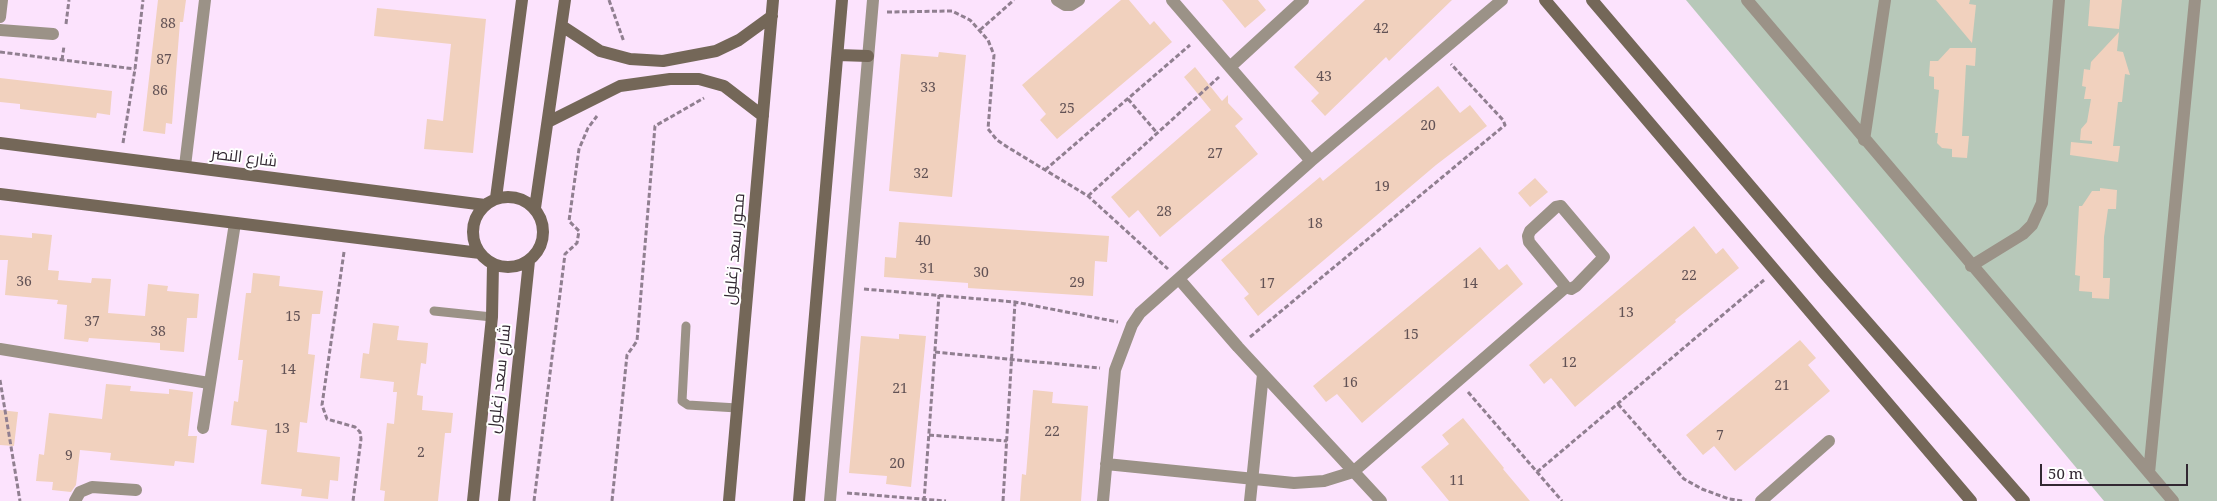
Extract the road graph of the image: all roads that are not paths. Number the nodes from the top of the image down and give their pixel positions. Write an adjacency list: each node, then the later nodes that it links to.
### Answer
1 (2, 0): 20 (street)
2 (205, 0): 32 (street)
3 (522, 0): 34 (street)
4 (565, 0): 21 (street)
5 (773, 0): 19 (street, محور سعد زغلول)
6 (842, 0): 24 (street)
7 (1057, 0): 8 (street)
8 (1079, 0)
9 (1172, 0): 26 (street)
10 (1303, 0): 26 (street)
11 (1502, 0): 31 (street)
12 (1545, 0): 67 (street)
13 (1592, 0): 68 (street)
14 (1747, 0): 29 (street)
15 (1885, 0): 29 (street)
16 (2059, 0): 40 (street)
17 (2195, 0): 54 (street)
18 (872, 6): 25 (street)
19 (772, 16): 21 (street); 27 (street, محور سعد زغلول)
20 (0, 17)
21 (562, 26): 28 (street)
22 (0, 30): 23 (street)
23 (53, 34)
24 (838, 55): 25 (street); 62 (street)
25 (868, 56): 57 (street)
26 (1230, 68): 31 (street)
27 (764, 116): 28 (street); 49 (street, محور سعد زغلول)
28 (548, 122): 35 (street)
29 (1864, 140): 40 (street)
30 (0, 143): 32 (street, شارع النصر)
31 (1311, 161): 41 (street)
32 (185, 166): 34 (street, شارع النصر)
33 (0, 194): 36 (street)
34 (490, 202): 35 (street); 37 (street)
35 (535, 208): 38 (street)
36 (235, 223): 37 (street); 48 (street)
37 (480, 253): 39 (street)
38 (529, 261): 39 (street); 60 (street, شارع سعد زغلول)
39 (493, 264): 44 (street, شارع سعد زغلول)
40 (1971, 266): 54 (street)
41 (1179, 279): 47 (street); 52 (street)
42 (1566, 287): 42 (street); 53 (street)
43 (434, 311): 44 (lane)
44 (492, 317): 59 (street, شارع سعد زغلول)
45 (686, 326): 49 (lane)
46 (0, 348): 48 (street)
47 (1263, 374): 53 (street); 55 (street)
48 (209, 383): 50 (street)
49 (737, 408): 61 (street, محور سعد زغلول)
50 (203, 428)
51 (1829, 441): 66 (street)
52 (1106, 464): 55 (street); 63 (street)
53 (1353, 472): 55 (street); 65 (street)
54 (2149, 474): 69 (street)
55 (1252, 478): 64 (street)
56 (136, 490): 58 (street)
57 (831, 496)
58 (75, 501)
59 (473, 501)
60 (504, 501)
61 (729, 501)
62 (799, 501)
63 (1103, 501)
64 (1250, 501)
65 (1381, 501)
66 (1761, 501)
67 (1971, 501)
68 (2024, 501)
69 (2173, 501)

